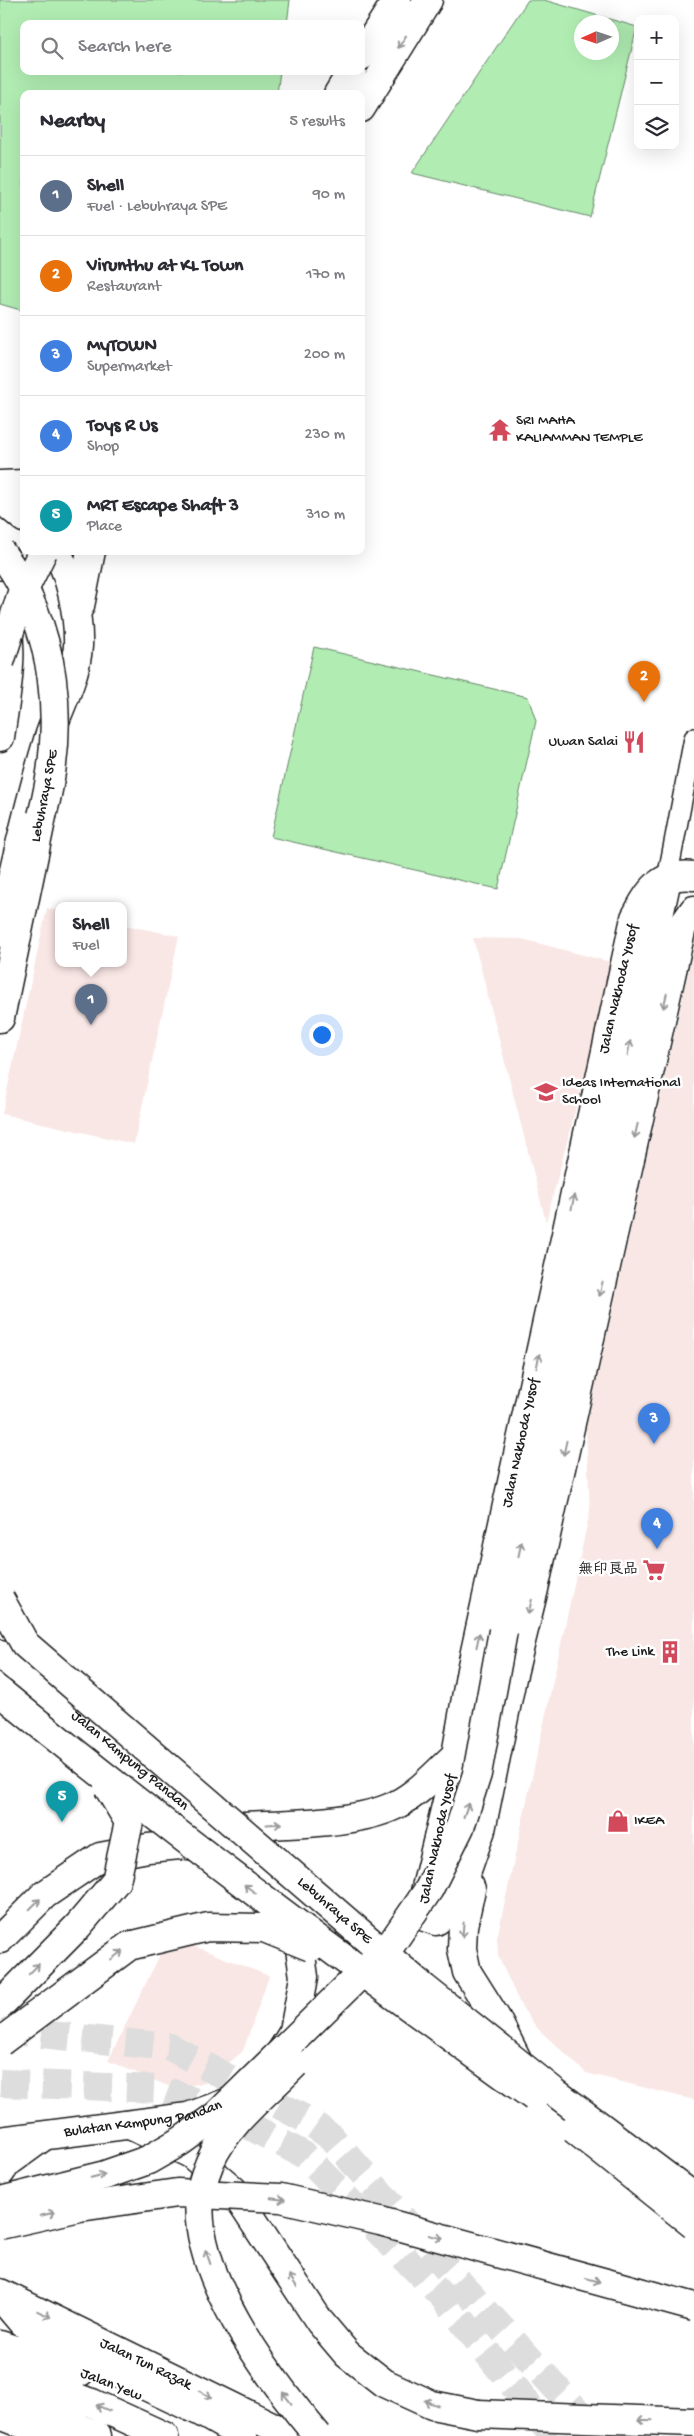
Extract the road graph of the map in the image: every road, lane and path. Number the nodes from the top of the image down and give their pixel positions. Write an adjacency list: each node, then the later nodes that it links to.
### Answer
1 (397, 0): 3 (main road)
2 (428, 0): 4 (main road, one-way to 4)
3 (365, 49)
4 (365, 102)
5 (20, 484): 6 (main road)
6 (0, 485)
7 (0, 498): 8 (main road)
8 (20, 515)
9 (0, 551): 19 (main road, Lebuhraya SPE, bridge)
10 (41, 555): 16 (main road, bridge)
11 (57, 555): 15 (main road)
12 (90, 555): 15 (main road)
13 (0, 568): 19 (main road, Lebuhraya SPE)
14 (0, 595): 17 (main road)
15 (76, 627): 23 (main road)
16 (0, 662)
17 (0, 737)
18 (694, 738): 21 (street)
19 (36, 821): 23 (main road); 24 (main road, Lebuhraya SPE); 25 (main road); 26 (main road, Lebuhraya SPE)
20 (694, 876): 21 (main road)
21 (667, 879): 22 (main road); 30 (main road, Jalan Nakhoda Yusof, one-way to 21); 38 (main road, one-way to 21, bridge)
22 (693, 907): 31 (main road, Jalan Nakhoda Yusof, one-way to 31)
23 (0, 933)
24 (0, 951)
25 (0, 979)
26 (0, 1018)
27 (0, 1599): 39 (main road, Lebuhraya SPE, bridge)
28 (0, 1636): 43 (main road, Lebuhraya SPE, bridge)
29 (0, 1654): 34 (main road, Jalan Kampung Pandan)
30 (471, 1670): 31 (main road); 33 (main road, Jalan Nakhoda Yusof)
31 (512, 1678): 35 (main road, Jalan Nakhoda Yusof)
32 (0, 1691): 40 (main road, one-way to 32, bridge); 43 (main road, one-way to 32, bridge)
33 (455, 1756): 34 (main road, one-way to 33); 35 (main road, Jalan Nakhoda Yusof)
34 (208, 1827): 36 (main road, Jalan Kampung Pandan)
35 (481, 1830): 42 (main road, one-way to 42, bridge)
36 (258, 1867): 37 (main road, Bulatan Kampung Pandan, one-way to 36); 39 (main road); 44 (main road, Bulatan Kampung Pandan)
37 (0, 1938)
38 (395, 1940): 49 (main road, one-way to 38, bridge); 68 (main road, one-way to 38, bridge)
39 (428, 1993): 41 (main road, one-way to 39, bridge); 42 (main road); 48 (main road, Lebuhraya SPE, bridge)
40 (0, 2004)
41 (0, 2042)
42 (524, 2073): 50 (main road)
43 (543, 2104): 52 (main road, Lebuhraya SPE, bridge)
44 (130, 2125): 45 (main road, Bulatan Kampung Pandan); 59 (main road, one-way to 44, bridge)
45 (44, 2136): 46 (main road, Bulatan Kampung Pandan); 47 (main road)
46 (0, 2141)
47 (0, 2173)
48 (694, 2198)
49 (0, 2201)
50 (694, 2220)
51 (0, 2225): 54 (main road, one-way to 54, bridge)
52 (694, 2225)
53 (0, 2294): 66 (main road); 67 (main road, Jalan Tun Razak, one-way to 67)
54 (694, 2307)
55 (0, 2345): 65 (main road, Jalan Yew)
56 (0, 2372): 64 (main road, Jalan Yew, one-way to 56)
57 (13, 2400): 63 (main road)
58 (0, 2415): 62 (main road)
59 (694, 2422)
60 (0, 2428): 61 (main road)
61 (22, 2436)
62 (55, 2436)
63 (97, 2436)
64 (164, 2436)
65 (217, 2436)
66 (242, 2436)
67 (292, 2436)
68 (318, 2436)

